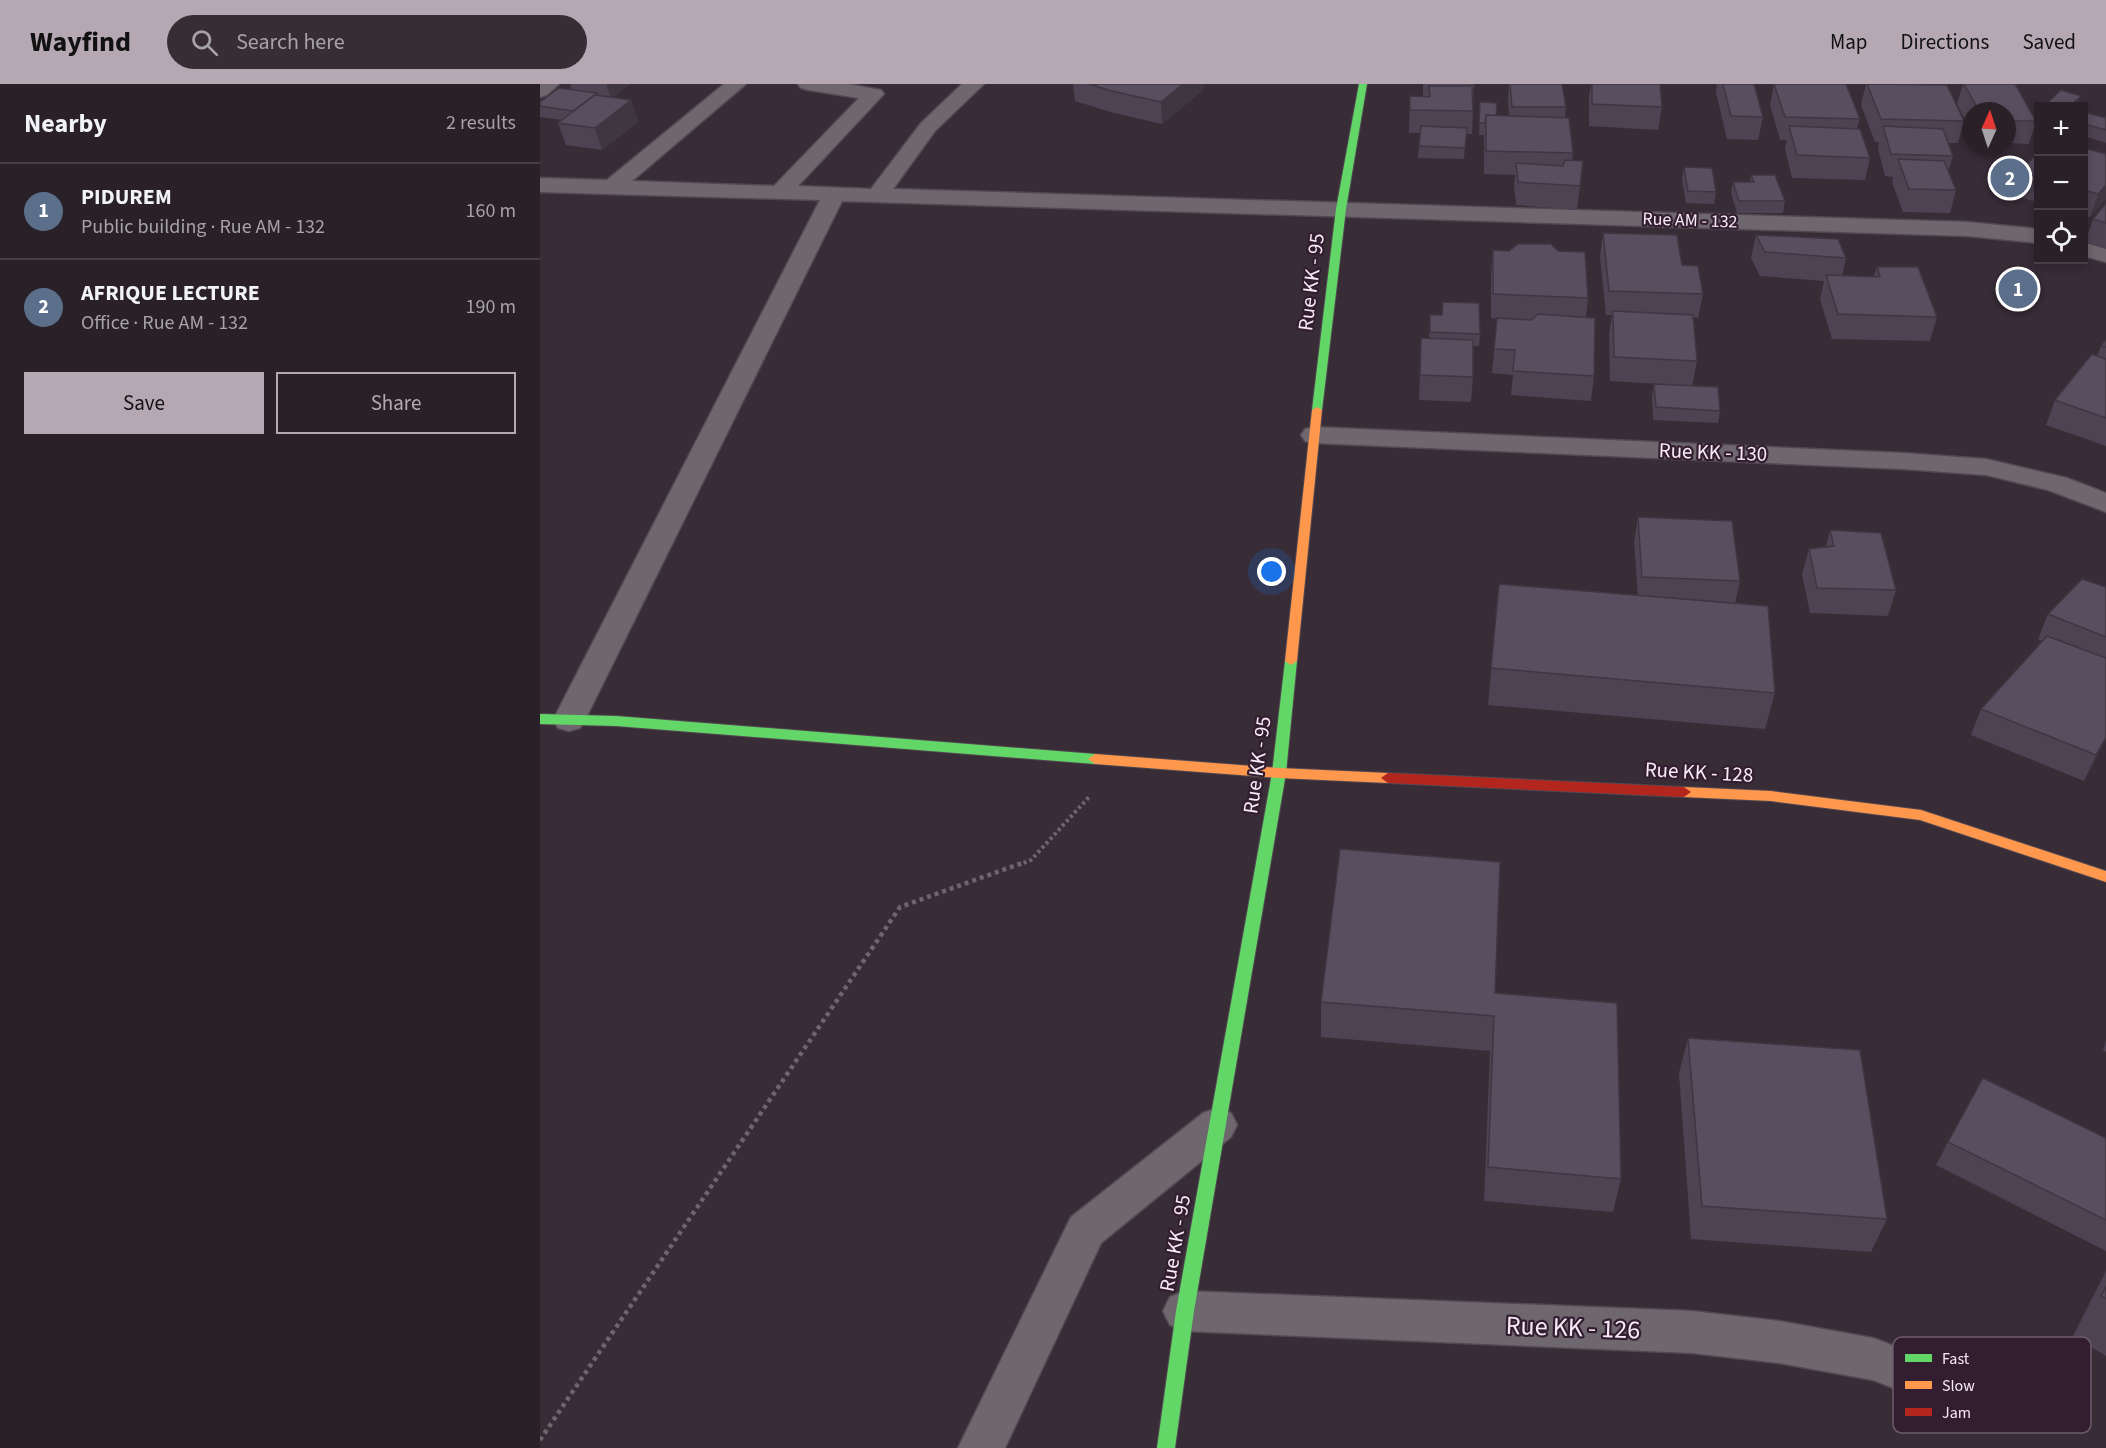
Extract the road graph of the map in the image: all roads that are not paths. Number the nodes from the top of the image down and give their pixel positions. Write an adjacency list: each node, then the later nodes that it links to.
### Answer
1 (549, 84): 6 (street)
2 (736, 84): 8 (street)
3 (808, 84): 9 (street)
4 (974, 84): 11 (street)
5 (1363, 84): 12 (street, Rue KK - 95)
6 (540, 91)
7 (540, 185): 8 (street, Rue AM - 132)
8 (611, 188): 9 (street, Rue AM - 132)
9 (782, 191): 10 (street, Rue AM - 132)
10 (834, 194): 11 (street, Rue AM - 132); 19 (street)
11 (879, 195): 12 (street, Rue AM - 132)
12 (1341, 208): 13 (street, Rue AM - 132); 16 (street, Rue KK - 95)
13 (2034, 236)
14 (2088, 250): 15 (street)
15 (2106, 255)
16 (1314, 435): 17 (street, Rue KK - 130); 20 (street, Rue KK - 95)
17 (2106, 503)
18 (540, 719): 19 (street, Rue KK - 128)
19 (569, 720): 20 (street, Rue KK - 128)
20 (1279, 773): 21 (street, Rue KK - 128); 22 (street, Rue KK - 95)
21 (2106, 877)
22 (1217, 1125): 23 (street, Rue KK - 95); 25 (street)
23 (1185, 1311): 24 (street, Rue KK - 126); 26 (street, Rue KK - 95)
24 (1893, 1367)
25 (981, 1448)
26 (1167, 1448)

